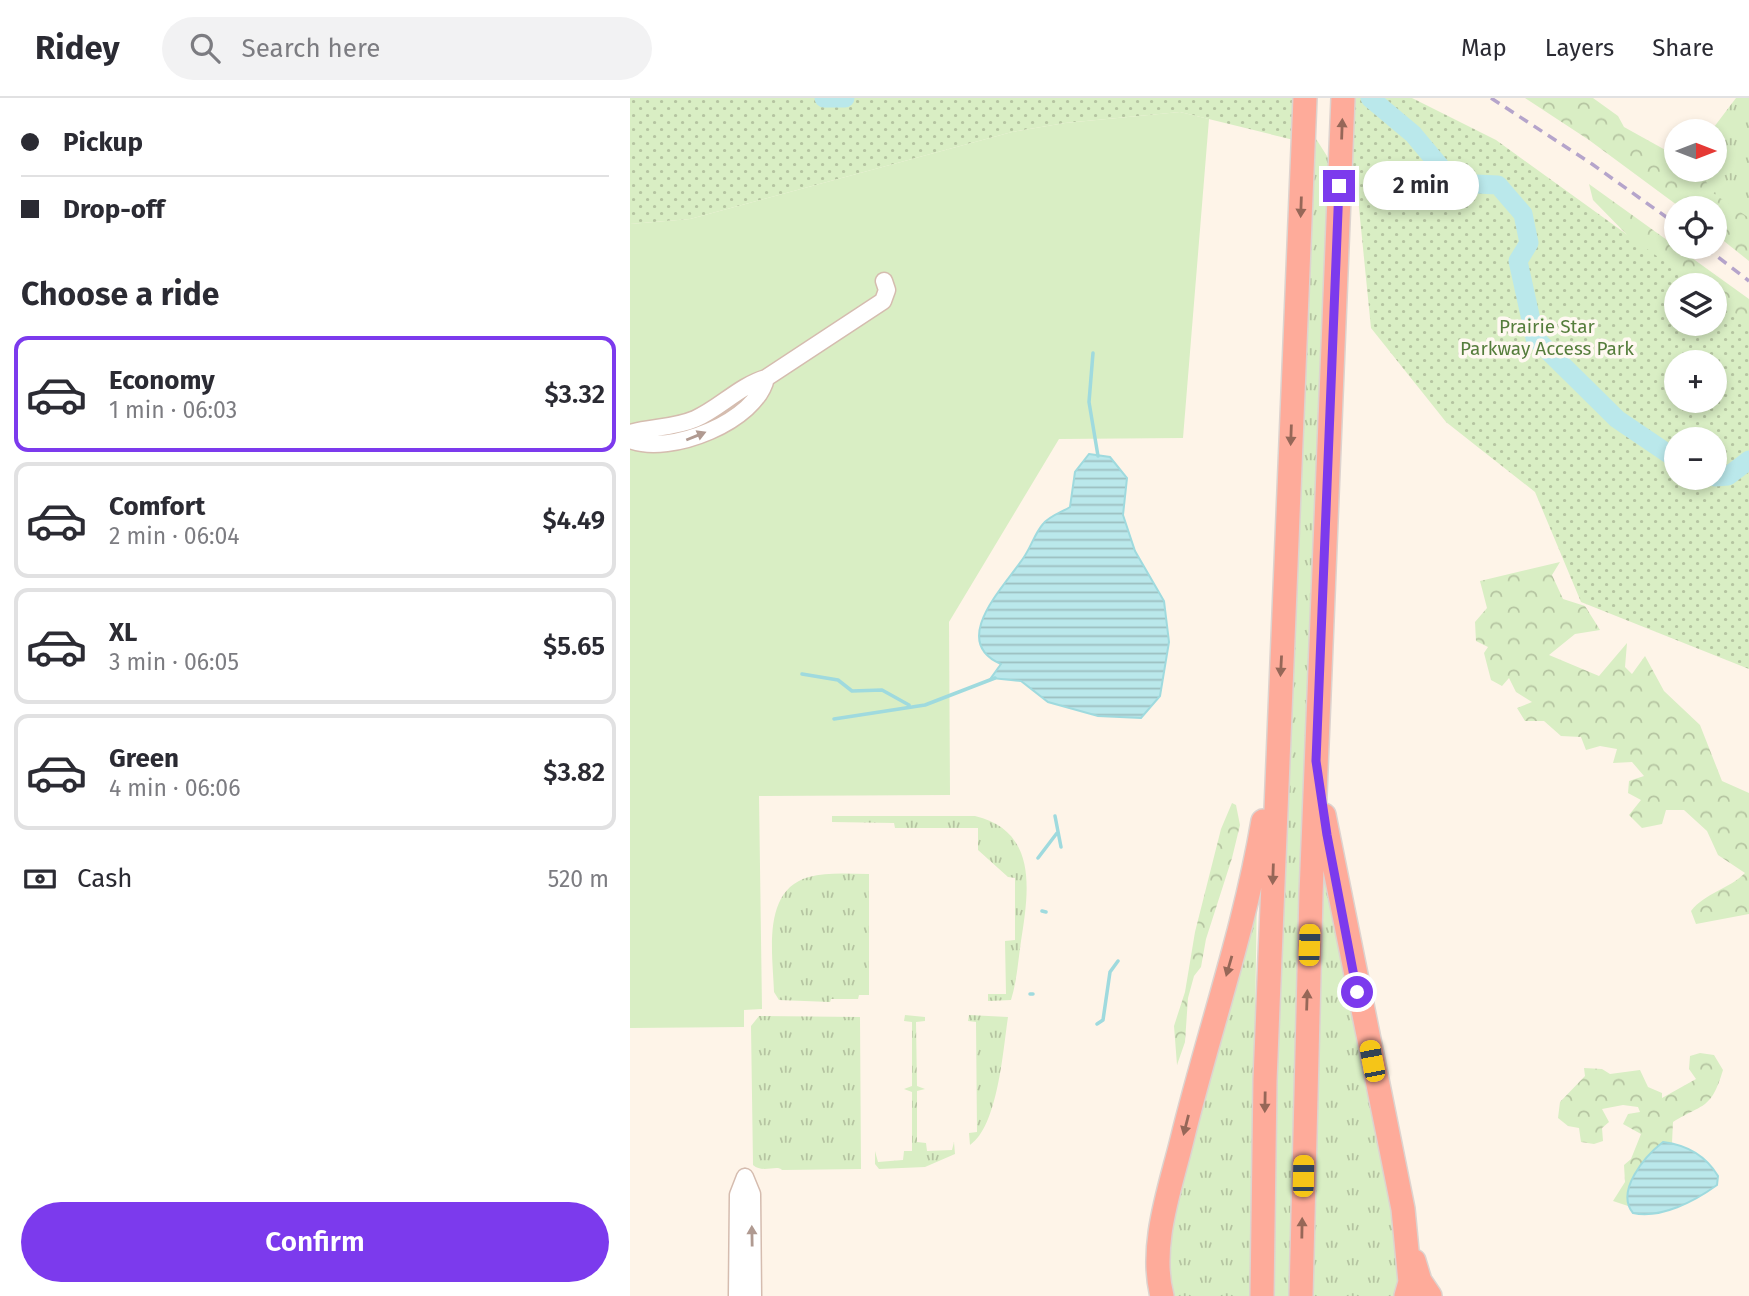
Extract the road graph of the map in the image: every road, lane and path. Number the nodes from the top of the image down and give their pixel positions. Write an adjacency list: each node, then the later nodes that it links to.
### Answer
1 (1305, 98): 8 (highway, one-way to 8)
2 (1343, 98): 7 (highway, one-way to 2)
3 (884, 281): 4 (street)
4 (766, 378): 5 (street); 6 (street, one-way to 4)
5 (630, 433)
6 (630, 440)
7 (1316, 761): 9 (highway); 16 (highway, one-way to 7)
8 (1276, 782): 10 (highway, one-way to 10); 15 (highway, one-way to 15)
9 (1403, 1209): 17 (highway); 18 (highway)
10 (1157, 1254): 13 (highway); 14 (highway)
11 (737, 1296): 12 (street, one-way to 11)
12 (753, 1296)
13 (1144, 1296)
14 (1162, 1296)
15 (1262, 1296)
16 (1301, 1296)
17 (1406, 1296)
18 (1430, 1296)

